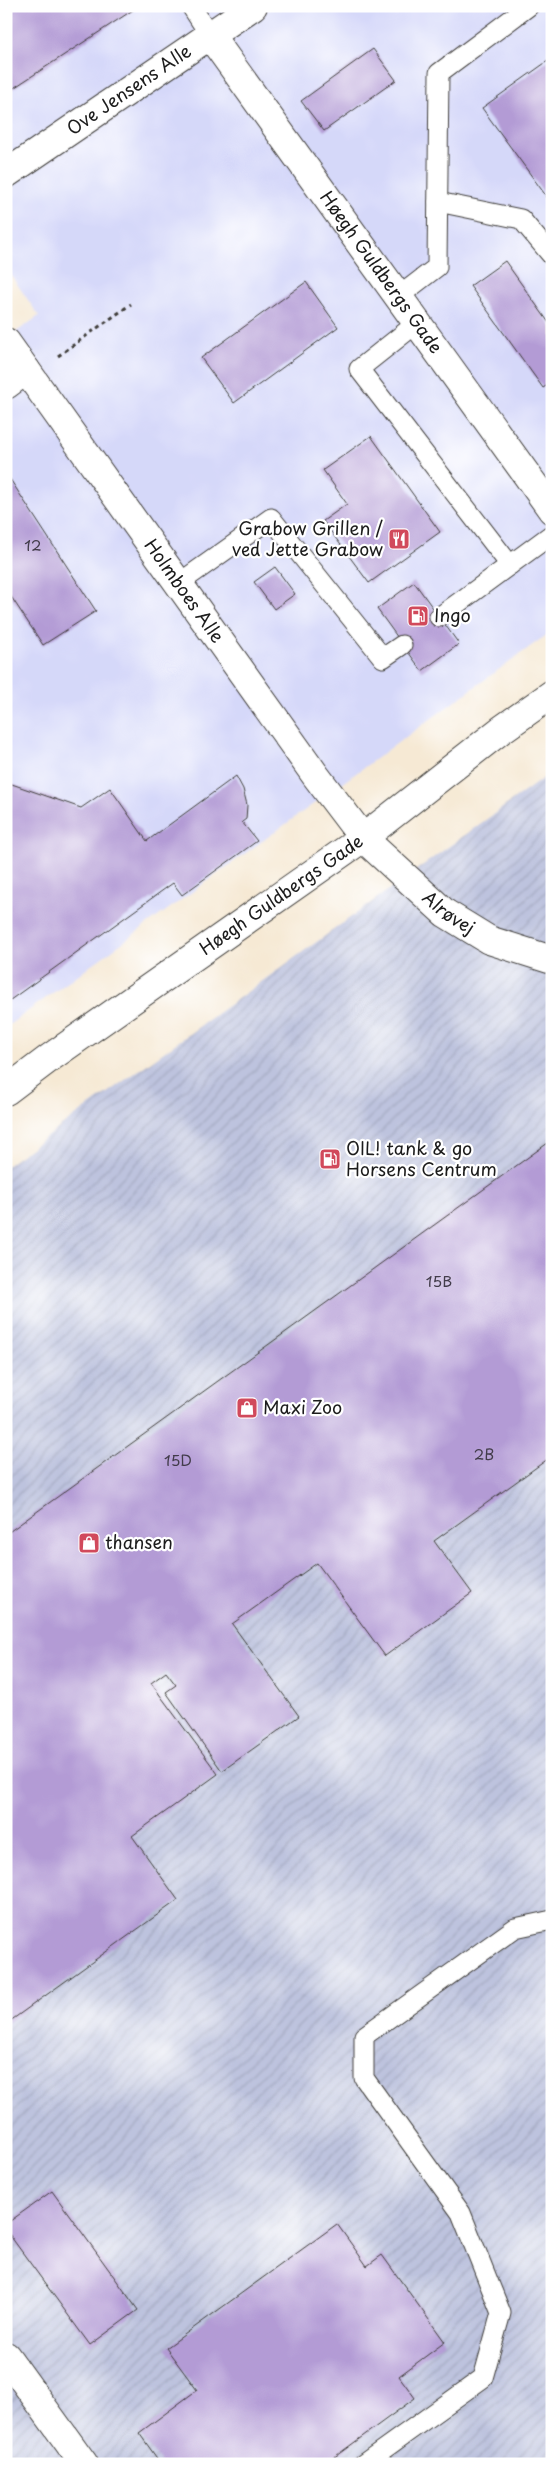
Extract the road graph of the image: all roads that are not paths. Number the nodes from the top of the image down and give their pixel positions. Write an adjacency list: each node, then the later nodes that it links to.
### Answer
1 (191, 6): 4 (lane)
2 (253, 6): 4 (street, Ove Jensens Alle)
3 (529, 6): 6 (lane)
4 (209, 34): 5 (street, Ove Jensens Alle); 8 (street, Høegh Guldbergs Gade)
5 (6, 174)
6 (438, 202): 7 (lane); 8 (lane)
7 (552, 256)
8 (398, 297): 9 (street, Høegh Guldbergs Gade)
9 (417, 323): 12 (street, Høegh Guldbergs Gade); 14 (lane)
10 (6, 342): 11 (street, Holmboes Alle)
11 (21, 378): 15 (street, Holmboes Alle)
12 (552, 510)
13 (552, 534): 14 (lane)
14 (510, 565): 16 (lane)
15 (178, 584): 17 (lane); 19 (street, Holmboes Alle)
16 (439, 617)
17 (402, 645)
18 (552, 694): 19 (street, Høegh Guldbergs Gade)
19 (364, 838): 20 (street, Alrøvej); 21 (street, Høegh Guldbergs Gade)
20 (552, 960)
21 (6, 1091)
22 (552, 1920): 25 (lane)
23 (6, 2356): 24 (street)
24 (84, 2464)
25 (364, 2464)

